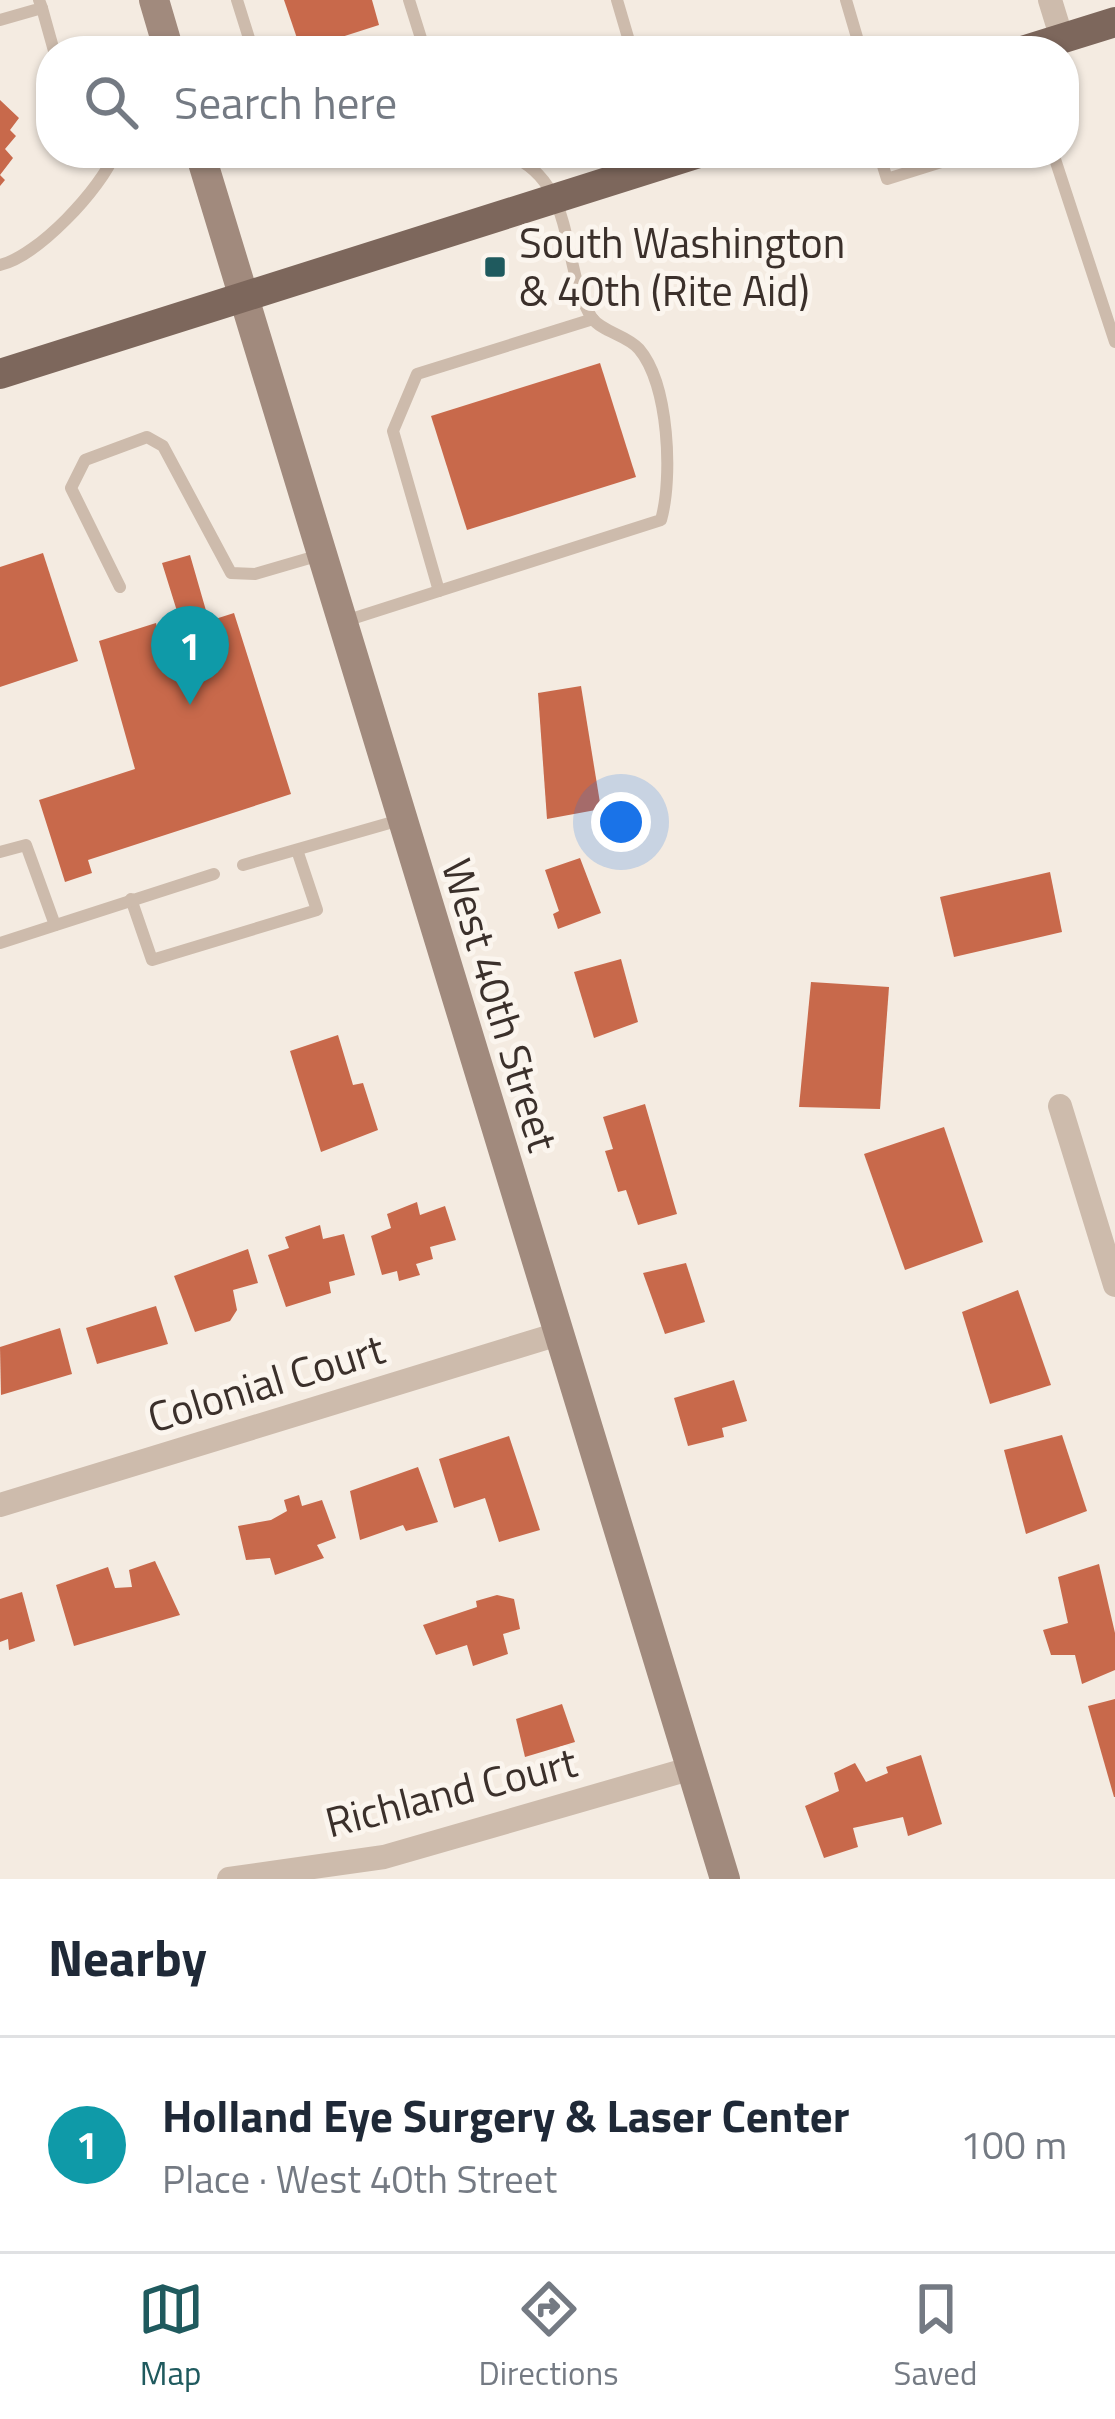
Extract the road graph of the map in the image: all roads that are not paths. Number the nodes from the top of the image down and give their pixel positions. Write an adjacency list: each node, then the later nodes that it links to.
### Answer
1 (154, 0): 11 (street)
2 (237, 0): 12 (lane)
3 (409, 0): 13 (lane)
4 (617, 0): 14 (lane)
5 (846, 0): 15 (lane)
6 (1050, 0): 16 (street)
7 (40, 4): 8 (lane); 10 (lane)
8 (0, 20)
9 (1115, 22): 17 (main road)
10 (50, 36)
11 (165, 36)
12 (248, 36)
13 (420, 36)
14 (628, 36)
15 (857, 36)
16 (1061, 36)
17 (1069, 36)
18 (109, 168): 26 (lane)
19 (205, 168): 27 (street, West 40th Street)
20 (531, 168): 25 (lane)
21 (638, 168): 25 (main road)
22 (884, 168): 23 (lane)
23 (922, 168)
24 (1058, 168): 29 (lane)
25 (555, 198): 27 (main road); 28 (lane)
26 (0, 265)
27 (244, 297): 30 (main road); 31 (street, West 40th Street)
28 (593, 319): 33 (lane); 33 (lane)
29 (1115, 342)
30 (0, 374)
31 (321, 555): 32 (lane); 34 (street, West 40th Street)
32 (120, 586)
33 (439, 591): 34 (lane)
34 (341, 622): 35 (street, West 40th Street)
35 (401, 820): 36 (lane); 45 (street, West 40th Street)
36 (297, 850): 38 (lane); 40 (lane)
37 (0, 852): 41 (lane)
38 (243, 865)
39 (214, 874): 40 (lane)
40 (130, 899): 41 (lane)
41 (55, 926): 42 (lane)
42 (0, 943)
43 (1060, 1106): 44 (street)
44 (1115, 1285)
45 (555, 1335): 46 (street, Colonial Court); 47 (street, West 40th Street)
46 (0, 1505)
47 (689, 1769): 48 (street, Richland Court); 49 (street, West 40th Street)
48 (229, 1879)
49 (725, 1879)

